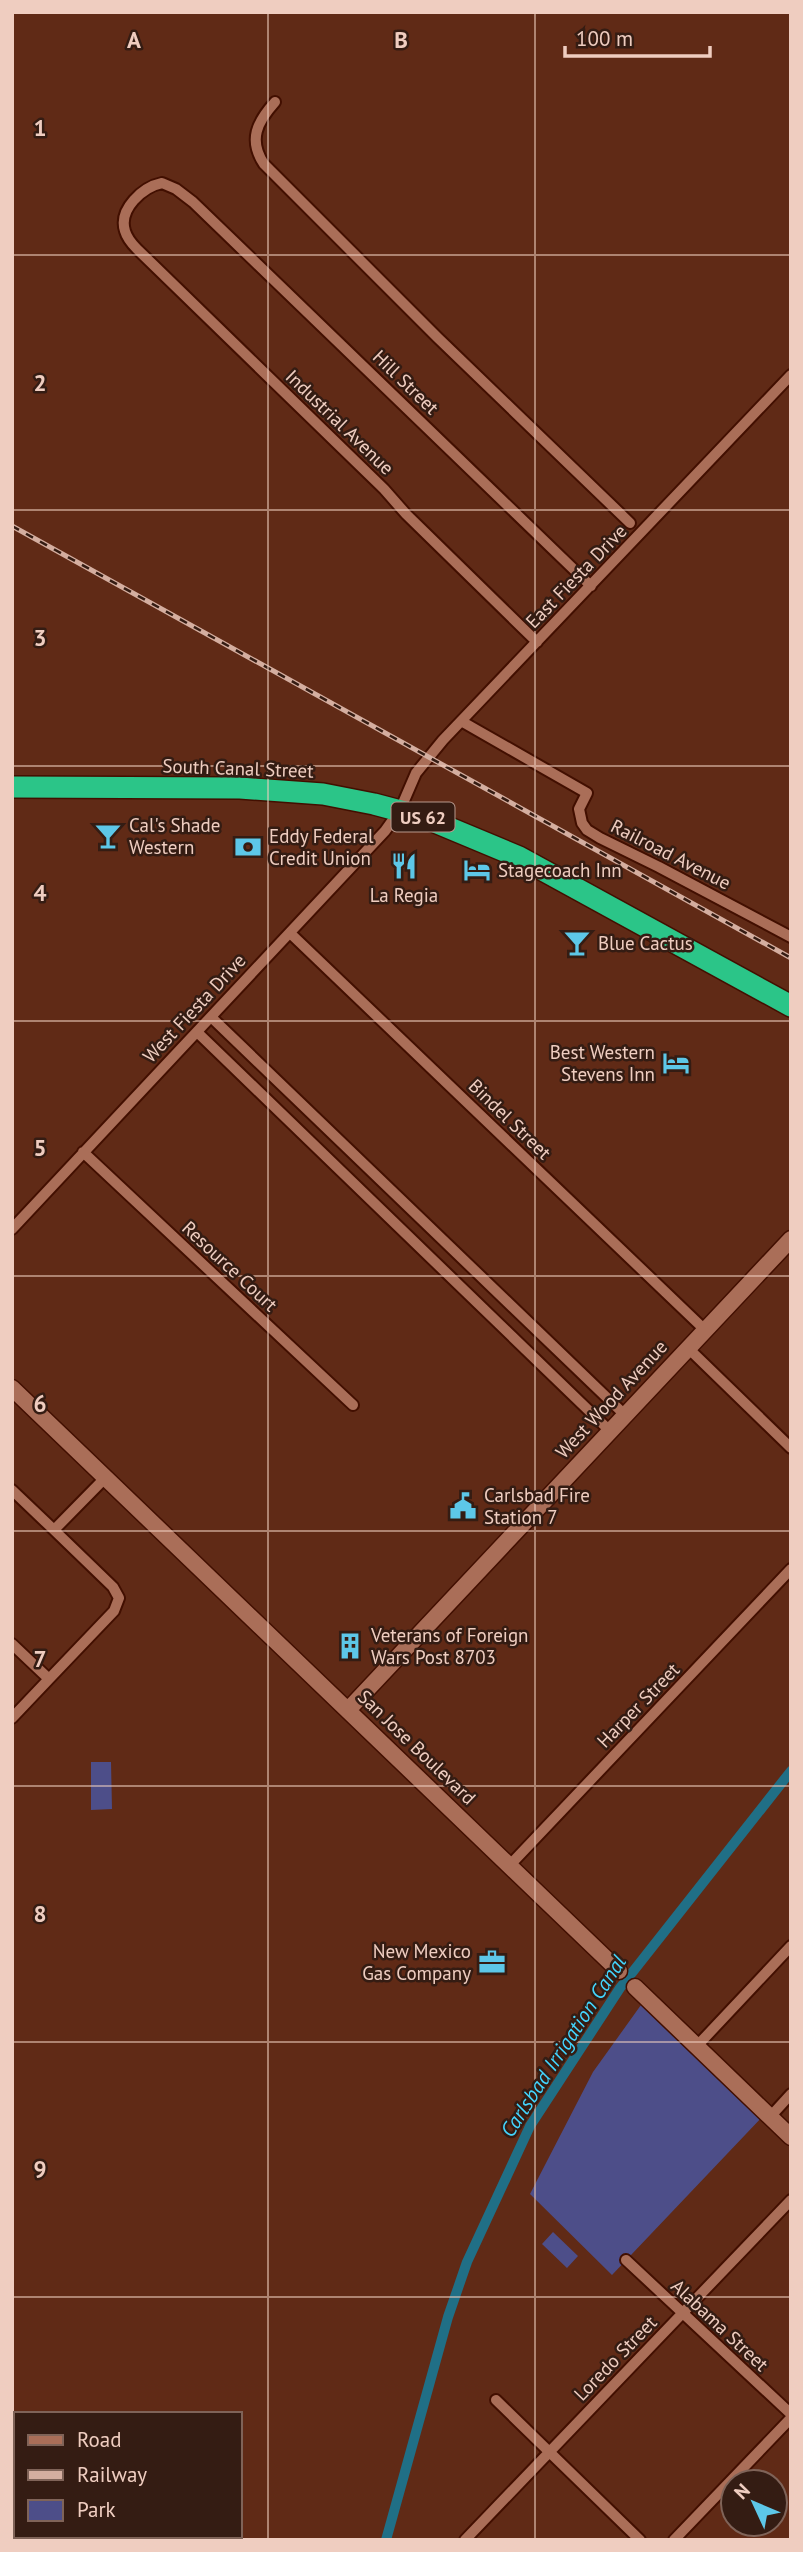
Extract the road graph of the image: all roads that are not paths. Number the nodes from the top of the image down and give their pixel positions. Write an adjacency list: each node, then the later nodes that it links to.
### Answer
1 (275, 102): 4 (street)
2 (124, 223): 5 (street, Hill Street); 6 (street, Industrial Avenue)
3 (791, 375): 5 (street, East Fiesta Drive)
4 (630, 523)
5 (591, 586): 6 (street, East Fiesta Drive)
6 (537, 642): 7 (street, East Fiesta Drive)
7 (461, 721): 9 (street, East Fiesta Drive); 11 (street, Railroad Avenue)
8 (12, 788): 9 (highway, South Canal Street / US 62)
9 (400, 810): 10 (street, West Fiesta Drive); 12 (highway, South Canal Street / US 62)
10 (290, 933): 13 (street, West Fiesta Drive); 18 (street, Bindel Street)
11 (791, 937)
12 (791, 1006)
13 (211, 1017): 14 (street, West Fiesta Drive); 22 (street)
14 (197, 1032): 15 (street, West Fiesta Drive); 23 (street)
15 (83, 1152): 16 (street, West Fiesta Drive); 21 (street, Resource Court)
16 (12, 1229)
17 (791, 1239): 18 (street, West Wood Avenue)
18 (705, 1330): 19 (street, West Wood Avenue)
19 (688, 1348): 22 (street, West Wood Avenue); 24 (street)
20 (12, 1388): 25 (street, San Jose Boulevard)
21 (353, 1405)
22 (625, 1415): 23 (street, West Wood Avenue)
23 (610, 1431): 31 (street, West Wood Avenue)
24 (791, 1448)
25 (106, 1477): 27 (street); 31 (street, San Jose Boulevard)
26 (12, 1490): 27 (street)
27 (54, 1531): 30 (street)
28 (791, 1569): 33 (street, Harper Street)
29 (12, 1644): 30 (street)
30 (50, 1679): 32 (street)
31 (348, 1710): 33 (street, San Jose Boulevard)
32 (12, 1718)
33 (510, 1865): 35 (street, San Jose Boulevard)
34 (791, 1946): 37 (street)
35 (619, 1971): 36 (street, San Jose Boulevard)
36 (635, 1987): 37 (street, San Jose Boulevard)
37 (697, 2046): 39 (street, San Jose Boulevard)
38 (791, 2094): 39 (street)
39 (769, 2116): 40 (street, San Jose Boulevard)
40 (791, 2137)
41 (791, 2200): 43 (street, Loredo Street)
42 (626, 2260): 43 (street, Alabama Street)
43 (682, 2314): 45 (street, Alabama Street); 46 (street, Loredo Street)
44 (496, 2400): 46 (street)
45 (791, 2416): 49 (street)
46 (550, 2452): 47 (street, Loredo Street); 48 (street)
47 (465, 2540)
48 (640, 2540)
49 (674, 2540)

